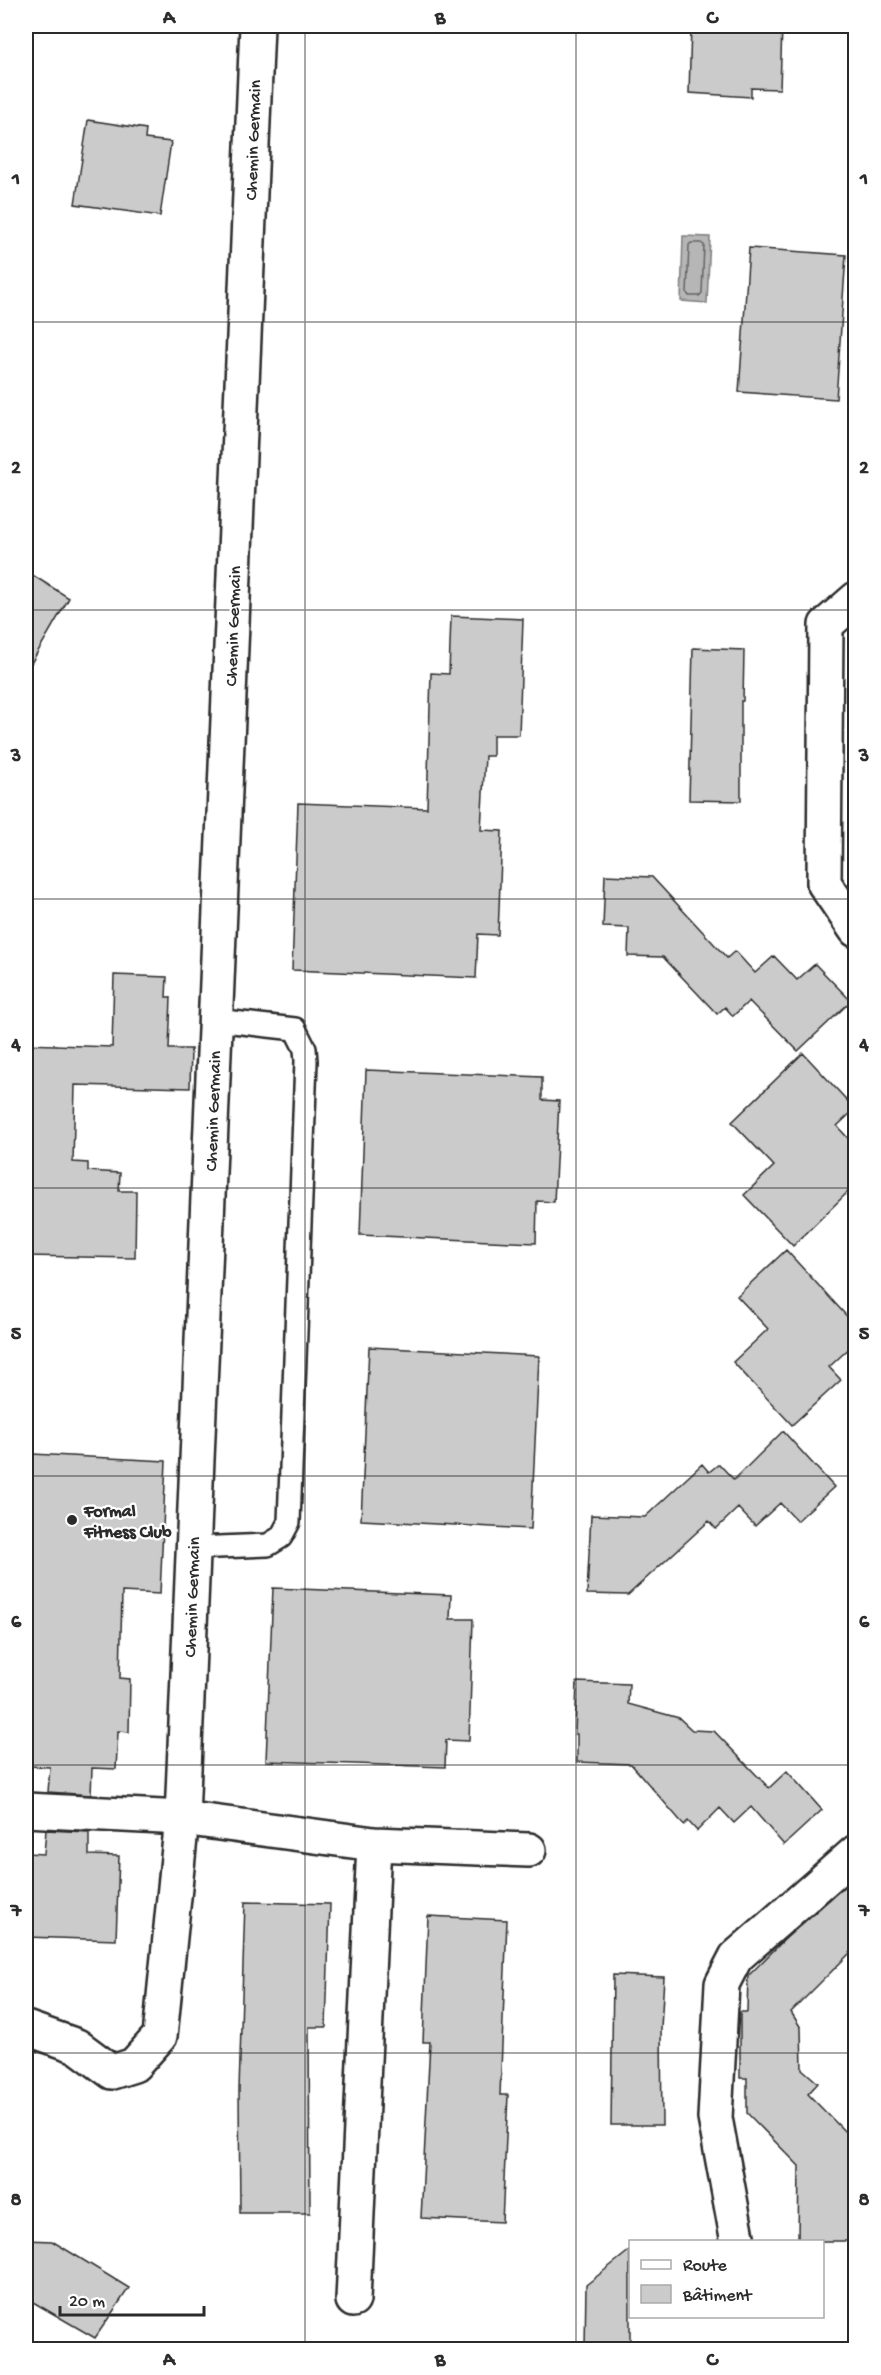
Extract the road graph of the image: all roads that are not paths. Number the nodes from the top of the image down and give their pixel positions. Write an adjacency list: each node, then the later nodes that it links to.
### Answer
1 (257, 26): 4 (street, Chemin Germain)
2 (855, 599): 3 (street)
3 (855, 930)
4 (215, 1020): 5 (street, Chemin Germain); 5 (lane)
5 (193, 1548): 7 (street, Chemin Germain)
6 (26, 1810): 7 (street)
7 (182, 1818): 8 (street); 11 (street, Chemin Germain)
8 (374, 1844): 9 (street); 13 (street)
9 (529, 1850)
10 (855, 1852): 12 (street)
11 (26, 2028)
12 (738, 2240)
13 (353, 2300)

